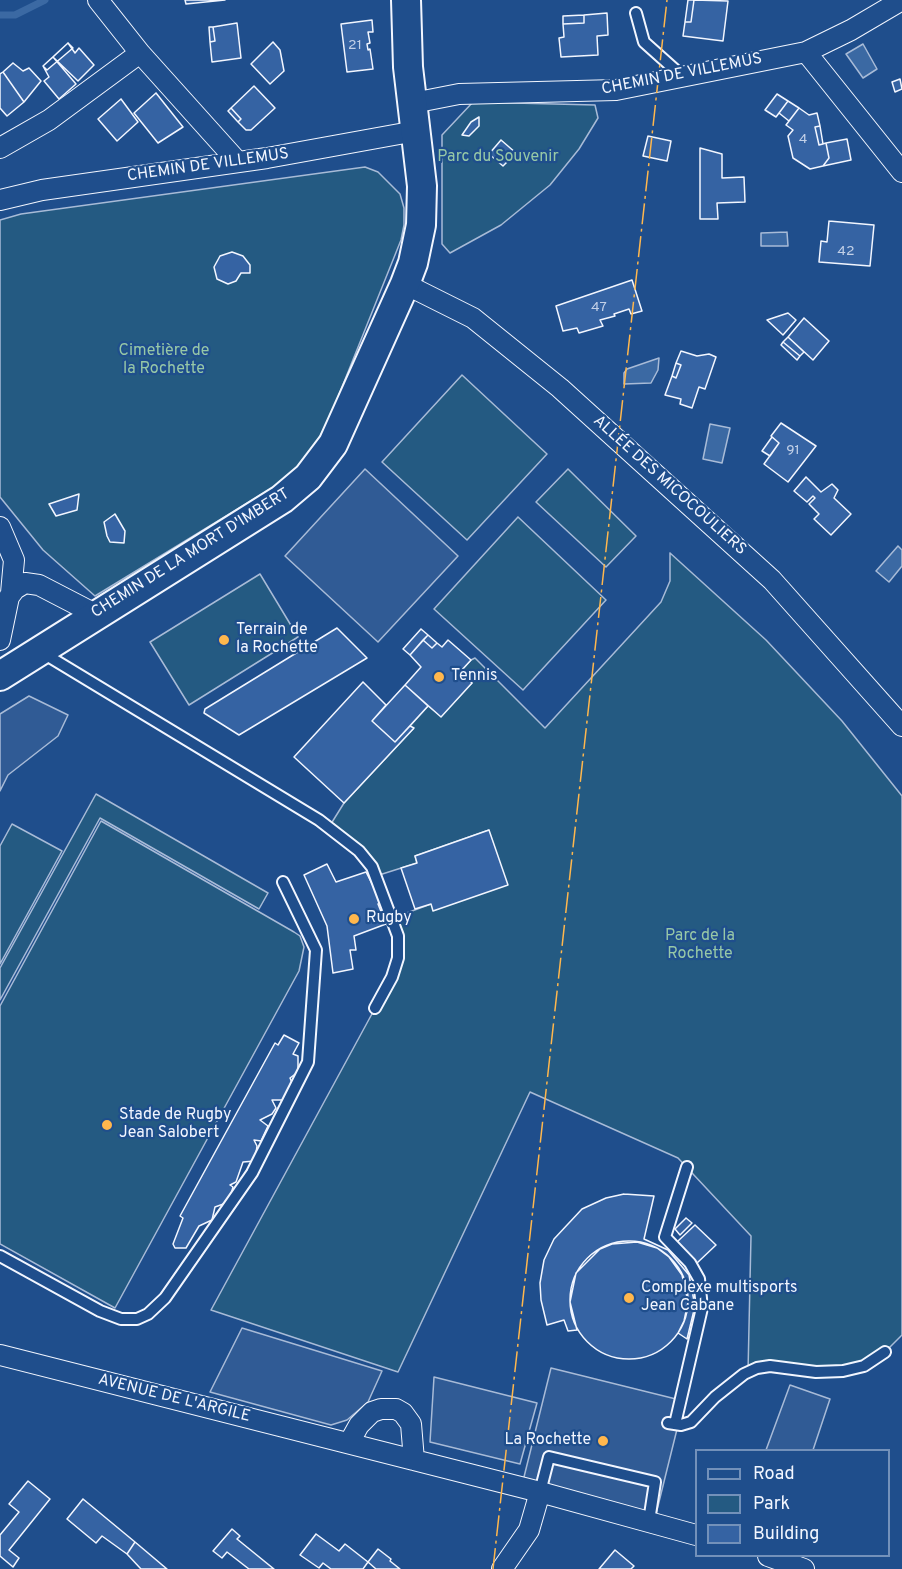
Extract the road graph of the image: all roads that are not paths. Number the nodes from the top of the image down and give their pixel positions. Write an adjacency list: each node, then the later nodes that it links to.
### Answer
1 (98, 0): 6 (street)
2 (406, 0): 8 (street, CHEMIN DE LA MORT D'IMBERT)
3 (902, 0): 5 (street, CHEMIN DE VILLEMUS)
4 (636, 13): 7 (lane)
5 (806, 52): 7 (street, CHEMIN DE VILLEMUS); 12 (street)
6 (140, 53): 10 (street); 11 (street)
7 (682, 76): 8 (street, CHEMIN DE VILLEMUS)
8 (413, 103): 9 (street, CHEMIN DE LA MORT D'IMBERT)
9 (416, 131): 11 (street, CHEMIN DE VILLEMUS); 14 (street, CHEMIN DE LA MORT D'IMBERT)
10 (0, 148)
11 (237, 161): 13 (street, CHEMIN DE VILLEMUS)
12 (902, 172)
13 (0, 200)
14 (405, 284): 17 (street, CHEMIN DE LA MORT D'IMBERT); 21 (street, ALLÉE DES MICOCOULIERS)
15 (0, 527): 16 (street)
16 (11, 593): 17 (street); 18 (street)
17 (95, 614): 19 (street, CHEMIN DE LA MORT D'IMBERT)
18 (0, 640)
19 (38, 650): 20 (street, CHEMIN DE LA MORT D'IMBERT); 23 (lane)
20 (0, 676)
21 (902, 726)
22 (283, 882): 25 (lane)
23 (375, 1008)
24 (687, 1167): 26 (lane)
25 (0, 1256)
26 (885, 1352)
27 (0, 1355): 28 (street, AVENUE DE L'ARGILE)
28 (349, 1443): 29 (street, AVENUE DE L'ARGILE); 29 (street)
29 (414, 1460): 30 (street, AVENUE DE L'ARGILE)
30 (540, 1492): 31 (street, AVENUE DE L'ARGILE); 31 (lane); 34 (street)
31 (649, 1521): 32 (street, AVENUE DE L'ARGILE)
32 (695, 1535)
33 (771, 1557): 35 (street)
34 (511, 1566)
35 (804, 1569)

